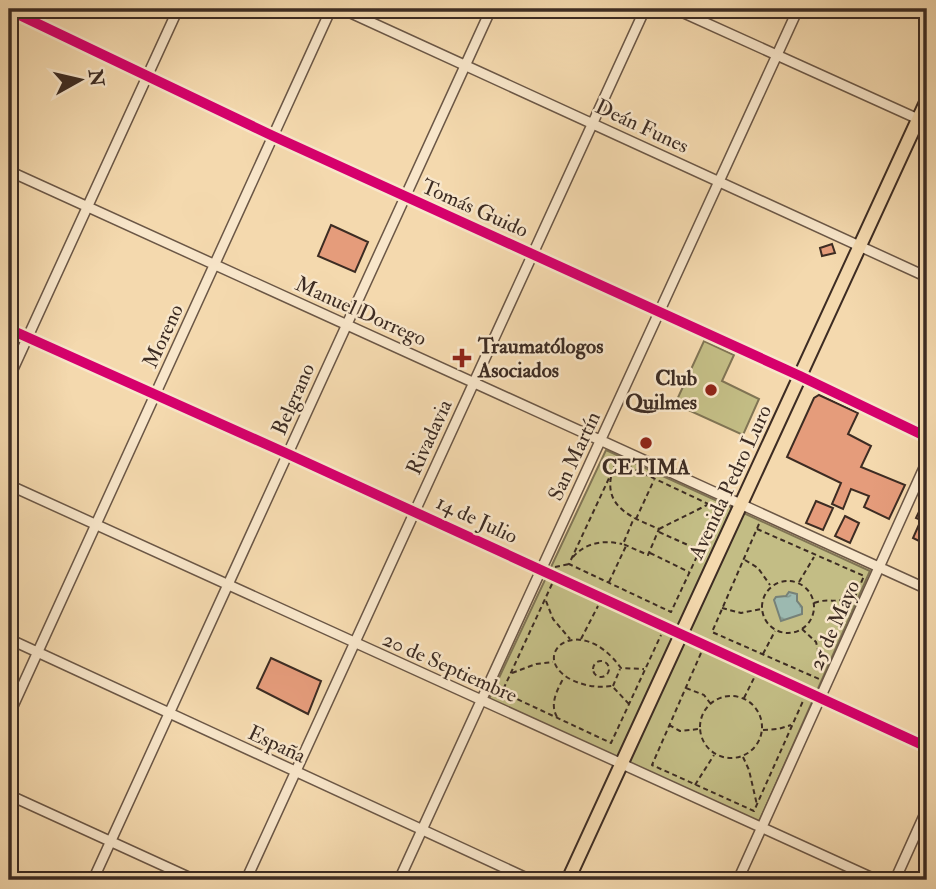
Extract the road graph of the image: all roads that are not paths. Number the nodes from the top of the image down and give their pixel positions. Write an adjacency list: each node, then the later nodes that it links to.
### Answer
1 (178, 9): 11 (street)
2 (331, 9): 15 (street, Moreno)
3 (342, 9): 10 (street, Deán Funes)
4 (491, 9): 10 (street, Belgrano)
5 (645, 9): 14 (street, Rivadavia)
6 (675, 9): 9 (street)
7 (799, 9): 9 (street, San Martín)
8 (9, 10): 11 (street, Tomás Guido)
9 (777, 55): 13 (street); 17 (street, San Martín)
10 (465, 65): 14 (street, Deán Funes); 18 (street, Belgrano)
11 (147, 76): 15 (street, Tomás Guido); 19 (street)
12 (927, 100): 13 (main road, Avenida Pedro Luro)
13 (923, 121): 20 (main road, Avenida Pedro Luro)
14 (593, 123): 17 (street, Deán Funes); 21 (street, Rivadavia)
15 (274, 136): 18 (street, Tomás Guido); 22 (street, Moreno)
16 (9, 170): 19 (street, Manuel Dorrego)
17 (720, 181): 20 (street, Deán Funes); 24 (street, San Martín)
18 (405, 197): 21 (street, Tomás Guido); 25 (street, Belgrano)
19 (87, 207): 22 (street, Manuel Dorrego); 27 (street)
20 (860, 246): 23 (street, Deán Funes); 28 (main road, Avenida Pedro Luro)
21 (532, 255): 24 (street, Tomás Guido); 30 (street, Rivadavia)
22 (215, 264): 25 (street, Manuel Dorrego); 31 (street, Moreno)
23 (927, 277)
24 (659, 312): 28 (street, Tomás Guido); 33 (street, San Martín)
25 (347, 324): 30 (street, Manuel Dorrego); 34 (street, Belgrano)
26 (9, 329): 27 (street, 14 de Julio)
27 (27, 337): 29 (street); 31 (street, 14 de Julio)
28 (800, 376): 32 (street, Tomás Guido); 37 (main road, Avenida Pedro Luro)
29 (9, 378)
30 (474, 381): 33 (street, Manuel Dorrego); 38 (street, Rivadavia)
31 (155, 394): 34 (street, 14 de Julio); 39 (street, Moreno)
32 (927, 436)
33 (601, 439): 37 (street, Manuel Dorrego); 41 (street, San Martín)
34 (288, 454): 38 (street, 14 de Julio); 42 (street, Belgrano)
35 (927, 461): 40 (street, 25 de Mayo)
36 (9, 485): 39 (street, 20 de Septiembre)
37 (741, 503): 40 (street, Manuel Dorrego); 44 (main road, Avenida Pedro Luro)
38 (415, 512): 41 (street, 14 de Julio); 46 (street, Rivadavia)
39 (96, 525): 42 (street, 20 de Septiembre); 47 (street, Moreno)
40 (880, 567): 43 (street, Manuel Dorrego); 48 (street, 25 de Mayo)
41 (541, 570): 44 (street, 14 de Julio); 49 (street, San Martín)
42 (228, 586): 46 (street, 20 de Septiembre); 50 (street, Belgrano)
43 (927, 589)
44 (681, 634): 48 (street, 14 de Julio); 53 (main road, Avenida Pedro Luro)
45 (9, 639): 47 (street, España)
46 (355, 643): 49 (street, 20 de Septiembre); 54 (street, Rivadavia)
47 (37, 652): 50 (street, España); 51 (street, Moreno)
48 (821, 698): 52 (street, 14 de Julio); 57 (street, 25 de Mayo)
49 (481, 700): 53 (street, 20 de Septiembre); 58 (street, San Martín)
50 (168, 712): 54 (street, España); 59 (street, Belgrano)
51 (9, 715)
52 (927, 747)
53 (621, 764): 57 (street, 20 de Septiembre); 65 (main road, Avenida Pedro Luro)
54 (295, 772): 58 (street, España); 62 (street, Rivadavia)
55 (9, 795): 59 (street)
56 (927, 809): 68 (street)
57 (761, 829): 66 (street, 25 de Mayo); 67 (street, 20 de Septiembre)
58 (422, 830): 63 (street, San Martín); 64 (street, España)
59 (111, 842): 60 (street, Belgrano); 61 (street)
60 (93, 880)
61 (195, 880)
62 (246, 880)
63 (399, 880)
64 (531, 880)
65 (568, 880)
66 (738, 880)
67 (877, 880)
68 (895, 880)

